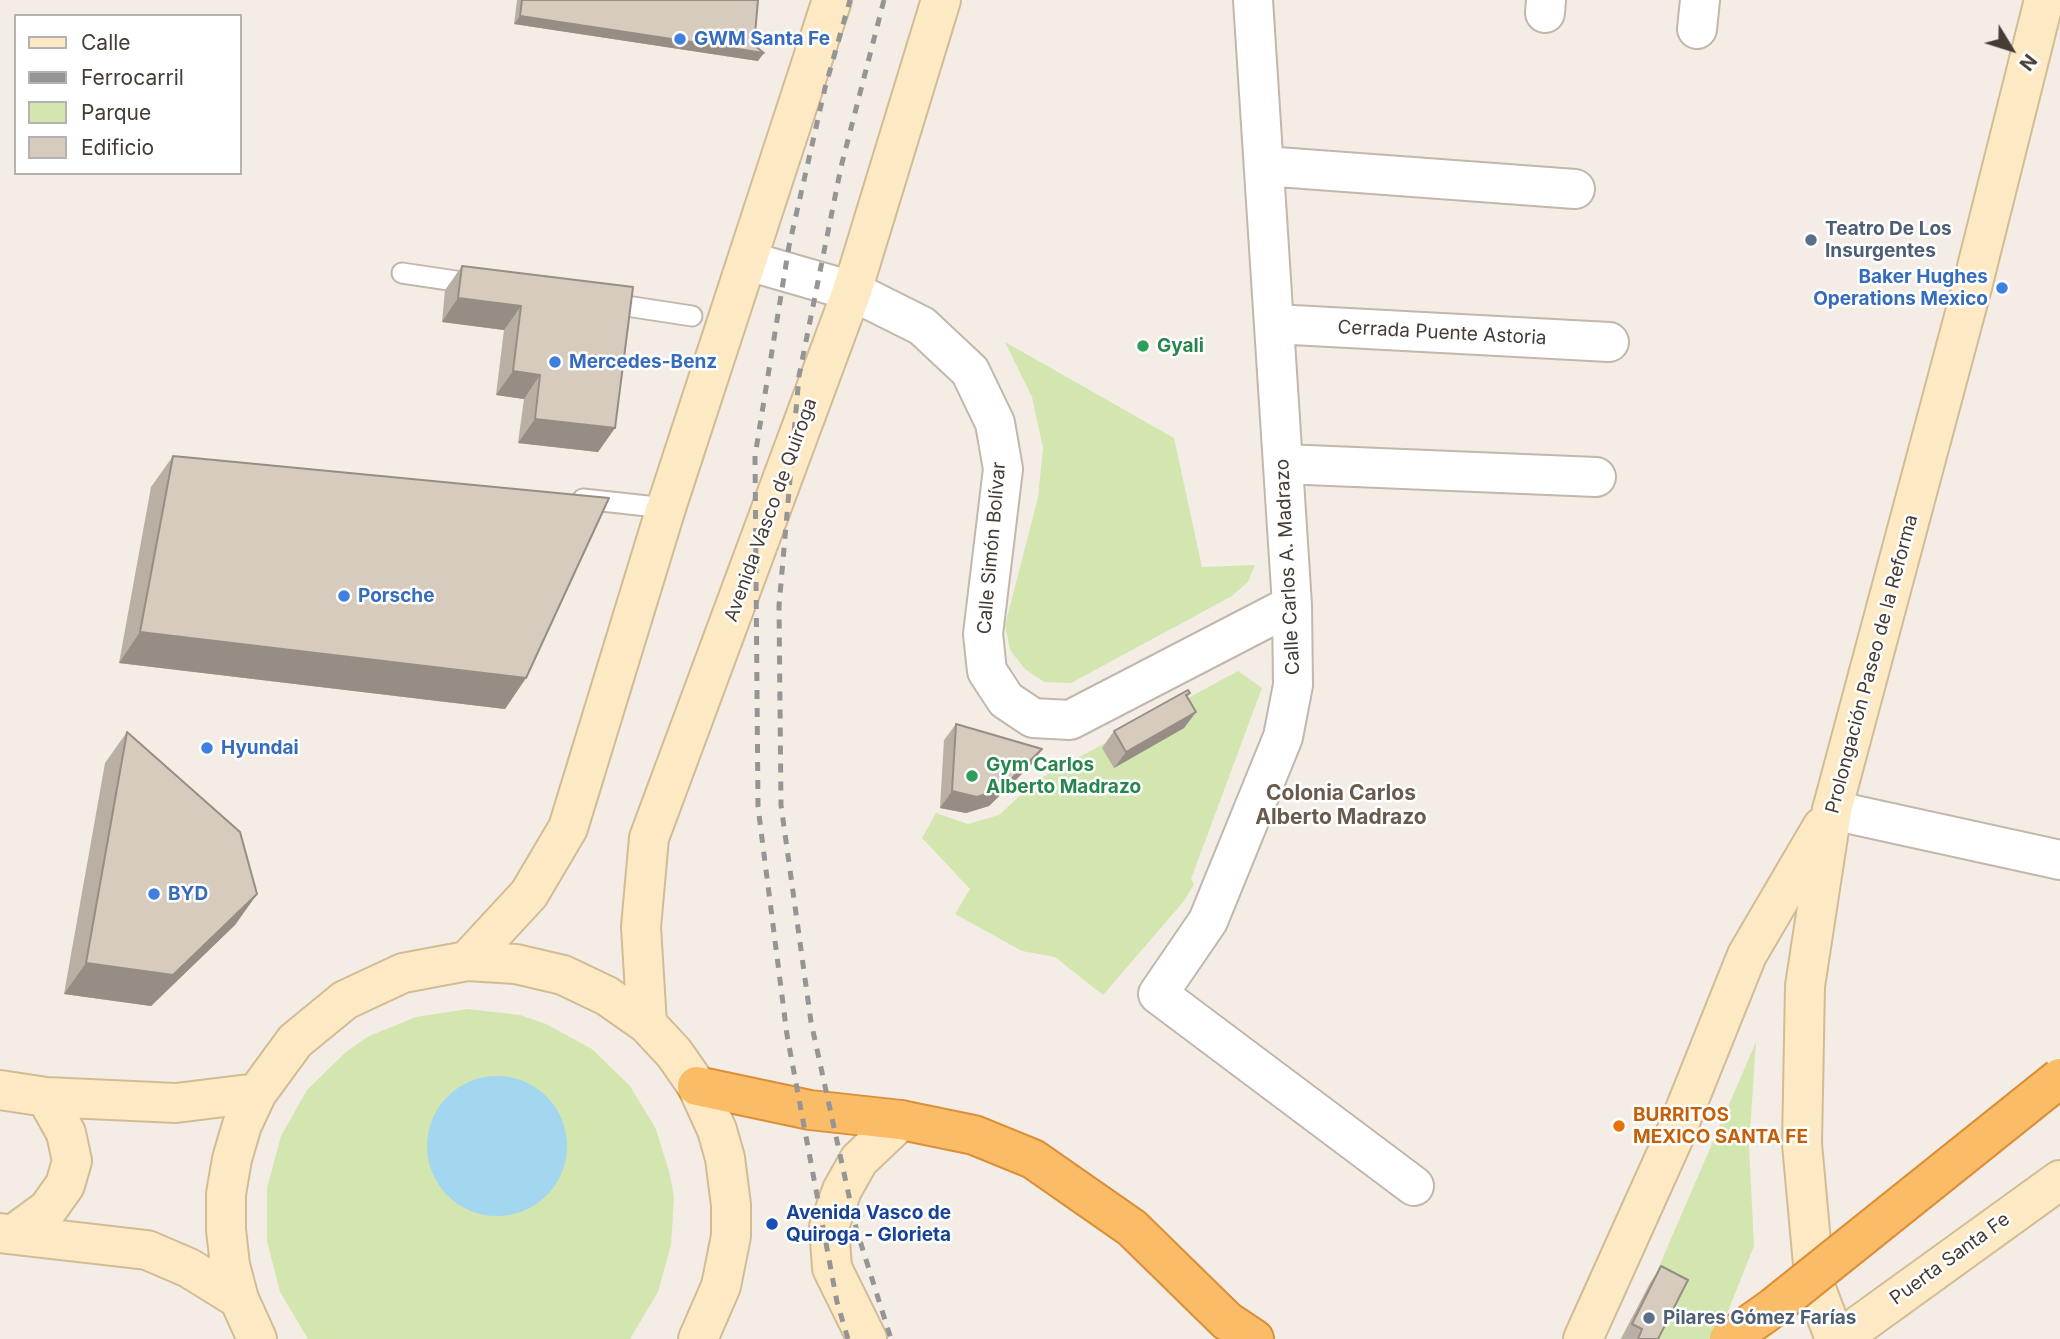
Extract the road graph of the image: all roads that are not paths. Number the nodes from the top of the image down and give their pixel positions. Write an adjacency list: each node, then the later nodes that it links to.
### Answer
1 (832, 0): 7 (main road)
2 (941, 0): 10 (main road, Avenida Vasco de Quiroga)
3 (1253, 0): 5 (street, Calle Carlos A. Madrazo)
4 (2044, 0): 20 (main road, Prolongación Paseo de la Reforma)
5 (1264, 166): 6 (street); 13 (street, Calle Carlos A. Madrazo)
6 (1575, 189)
7 (748, 261): 10 (street, Calle Simón Bolívar); 18 (main road)
8 (402, 273): 9 (lane)
9 (498, 287)
10 (852, 291): 19 (street, Calle Simón Bolívar); 23 (main road, Avenida Vasco de Quiroga)
11 (593, 301): 12 (lane)
12 (692, 316)
13 (1274, 324): 14 (street, Cerrada Puente Astoria); 15 (street, Calle Carlos A. Madrazo)
14 (1609, 342)
15 (1283, 464): 16 (street); 19 (street, Calle Carlos A. Madrazo)
16 (1596, 477)
17 (569, 498): 18 (lane)
18 (666, 508): 22 (main road)
19 (1292, 605): 31 (street, Calle Carlos A. Madrazo)
20 (1832, 810): 21 (street); 38 (main road); 40 (main road, Prolongación Paseo de la Reforma)
21 (2060, 859)
22 (467, 961): 23 (main road); 27 (main road)
23 (647, 1024): 25 (main road)
24 (2060, 1078): 39 (highway, bridge)
25 (697, 1086): 29 (highway); 36 (main road)
26 (0, 1090): 28 (main road)
27 (257, 1093): 28 (main road); 33 (main road)
28 (46, 1097): 32 (main road)
29 (901, 1120): 34 (highway); 37 (main road)
30 (2060, 1180): 40 (main road, Puerta Santa Fe)
31 (1414, 1186)
32 (7, 1233): 33 (main road)
33 (239, 1299): 35 (main road)
34 (1240, 1330)
35 (257, 1339)
36 (698, 1339)
37 (867, 1339)
38 (1583, 1339)
39 (1730, 1339)
40 (1838, 1339)

